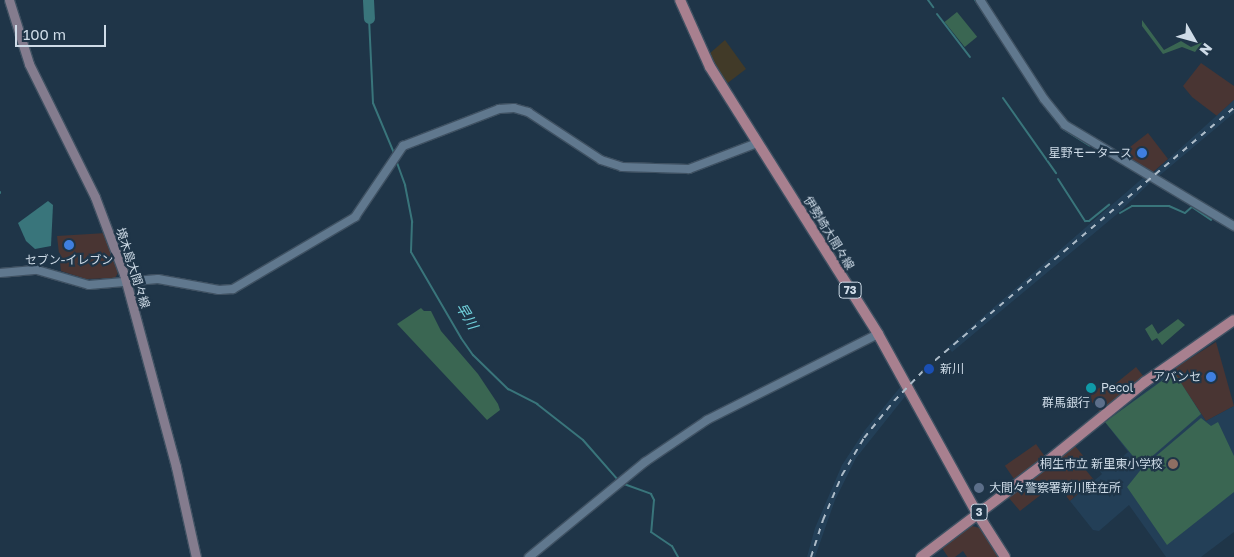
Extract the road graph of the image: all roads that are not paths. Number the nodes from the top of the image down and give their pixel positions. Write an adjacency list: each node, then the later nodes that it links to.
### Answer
1 (9, 0): 7 (main road, 境木島大間々線)
2 (680, 0): 4 (main road, 伊勢崎大間々線 / 73)
3 (980, 0): 5 (street)
4 (757, 143): 7 (street); 9 (main road, 伊勢崎大間々線 / 73)
5 (1234, 226)
6 (0, 273): 7 (street)
7 (126, 281): 11 (main road, 境木島大間々線)
8 (1234, 320): 10 (main road, 3)
9 (878, 334): 10 (main road, 伊勢崎大間々線 / 73); 12 (street)
10 (977, 513): 13 (main road, 3); 14 (main road, 伊勢崎大間々線 / 73)
11 (196, 557)
12 (528, 557)
13 (921, 557)
14 (1005, 557)

